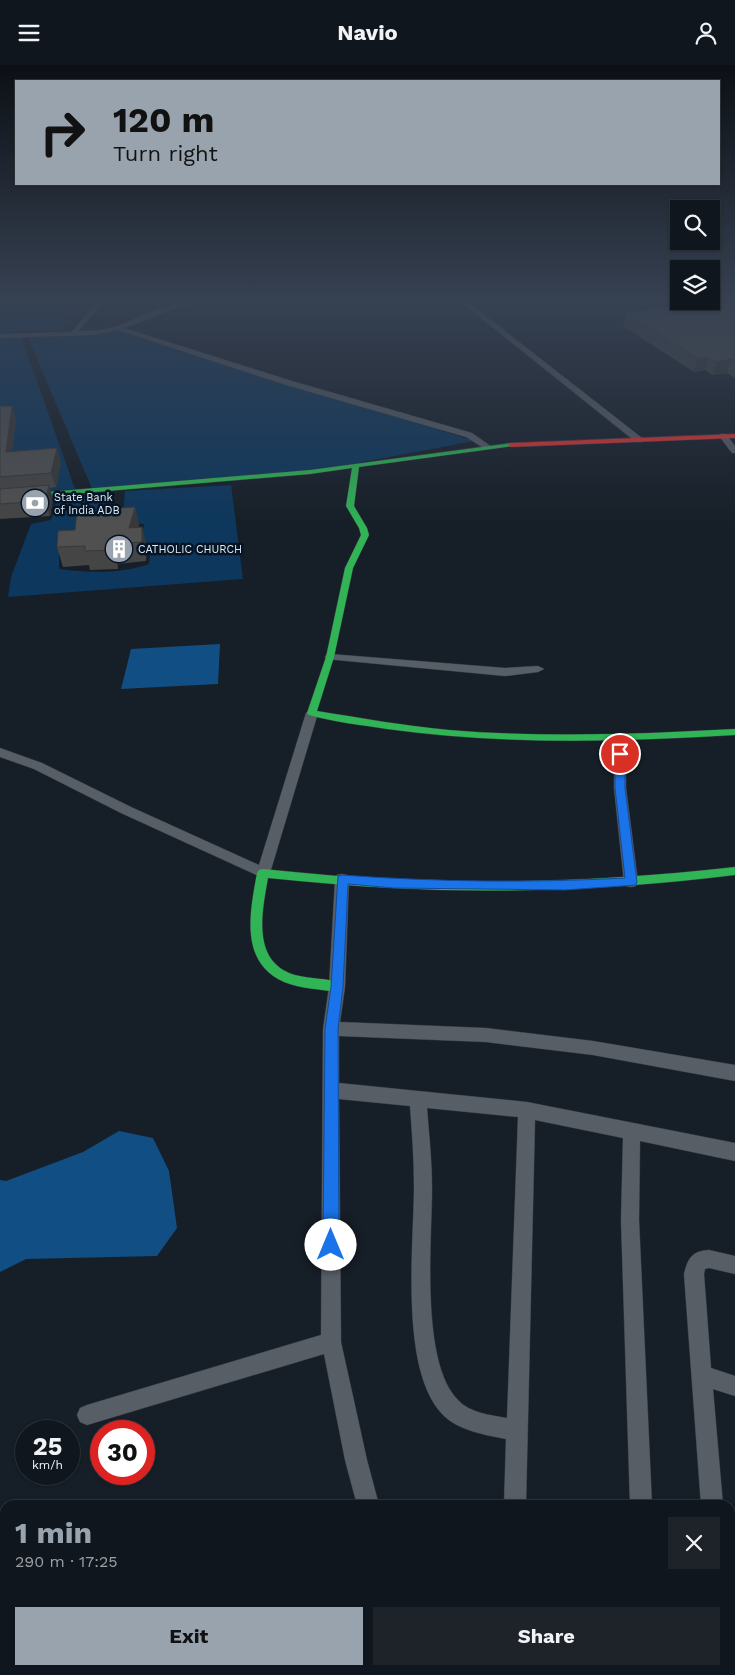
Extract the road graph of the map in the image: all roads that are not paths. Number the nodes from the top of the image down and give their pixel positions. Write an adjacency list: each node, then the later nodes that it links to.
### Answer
1 (271, 377): 5 (street)
2 (559, 377): 4 (street)
3 (729, 436): 4 (street); 6 (street)
4 (639, 440): 5 (street)
5 (488, 447): 7 (street)
6 (735, 451)
7 (356, 465): 8 (street); 9 (street)
8 (0, 498)
9 (330, 657): 10 (street); 11 (street)
10 (538, 669)
11 (312, 713): 13 (street); 16 (street)
12 (734, 734): 13 (street)
13 (620, 737): 18 (street)
14 (0, 752): 16 (street)
15 (735, 871): 18 (street)
16 (263, 873): 17 (street); 19 (street)
17 (342, 879): 18 (street); 19 (street)
18 (632, 882)
19 (337, 987): 20 (street)
20 (331, 1029): 21 (street); 22 (street)
21 (735, 1073)
22 (330, 1090): 23 (street); 28 (street)
23 (418, 1099): 24 (street); 32 (street)
24 (527, 1110): 25 (street); 32 (street)
25 (632, 1131): 26 (street); 35 (street)
26 (735, 1152)
27 (735, 1265): 29 (street)
28 (331, 1342): 31 (street); 33 (street)
29 (702, 1375): 30 (street); 36 (street)
30 (735, 1386)
31 (86, 1415)
32 (517, 1430): 34 (street)
33 (367, 1500)
34 (514, 1500)
35 (641, 1500)
36 (712, 1500)

